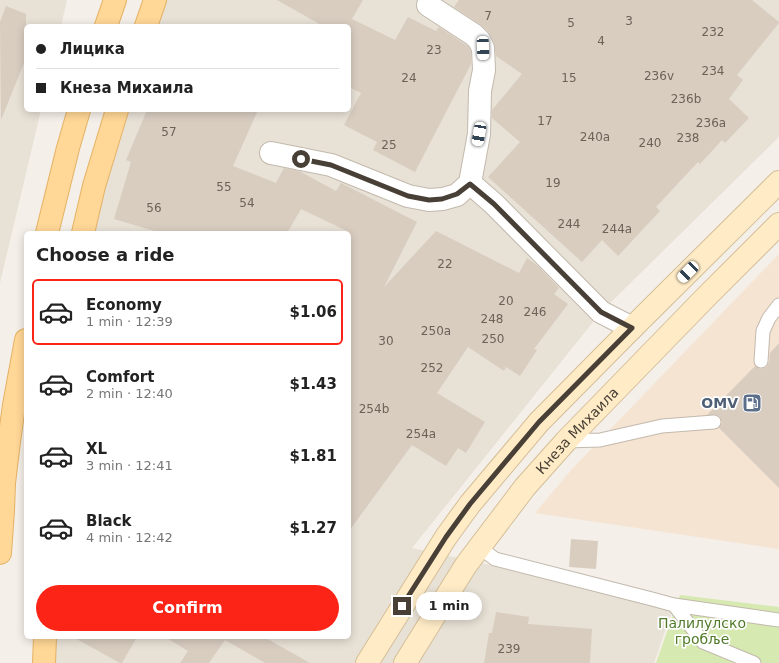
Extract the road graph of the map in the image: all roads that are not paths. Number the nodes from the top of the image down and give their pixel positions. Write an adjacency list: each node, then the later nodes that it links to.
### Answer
1 (115, 0): 4 (main road)
2 (155, 0): 5 (main road)
3 (428, 5): 10 (street)
4 (107, 24)
5 (147, 24)
6 (78, 112): 12 (main road)
7 (116, 112): 13 (main road)
8 (271, 154): 10 (street)
9 (779, 182): 15 (main road)
10 (470, 184): 15 (street)
11 (779, 224): 19 (main road, Кнеза Михаила)
12 (47, 231)
13 (83, 231)
14 (779, 305): 17 (lane)
15 (632, 328): 26 (main road)
16 (24, 351): 21 (main road)
17 (761, 361)
18 (714, 422): 19 (lane)
19 (566, 441): 20 (main road, Кнеза Михаила)
20 (479, 547): 22 (lane); 27 (main road, Кнеза Михаила)
21 (0, 553)
22 (674, 605): 23 (lane); 28 (lane)
23 (779, 620)
24 (45, 639): 25 (main road)
25 (44, 663)
26 (367, 663)
27 (405, 663)
28 (754, 663)

